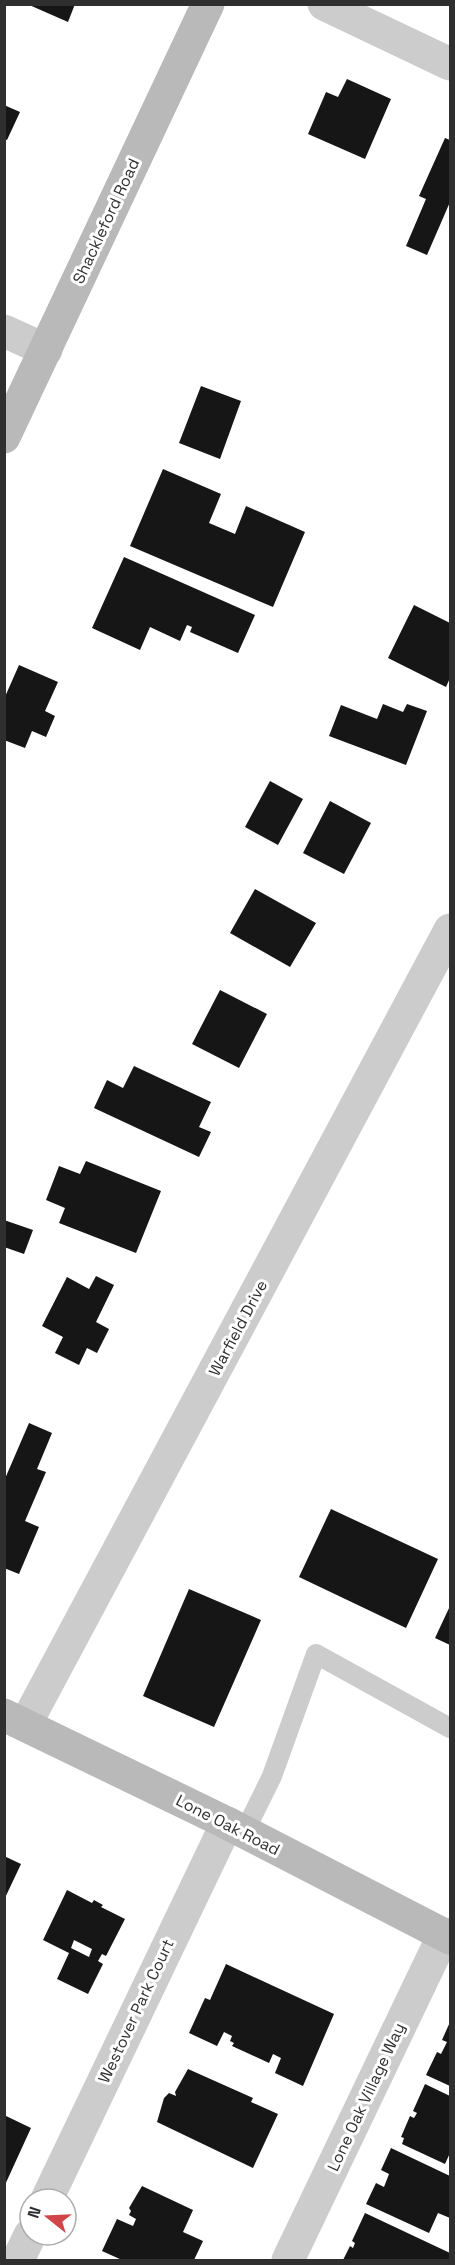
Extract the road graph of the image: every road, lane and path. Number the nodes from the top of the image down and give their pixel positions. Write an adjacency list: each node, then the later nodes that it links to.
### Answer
1 (208, 4): 5 (street, Shackleford Road)
2 (324, 4): 3 (street)
3 (450, 64)
4 (4, 331): 5 (street)
5 (46, 350): 6 (street, Shackleford Road)
6 (4, 437)
7 (450, 930): 8 (street, Warfield Drive)
8 (15, 1720): 10 (street, Lone Oak Road)
9 (450, 1728): 10 (lane)
10 (235, 1828): 11 (street, Lone Oak Road); 12 (street, Westover Park Court)
11 (448, 1932): 13 (street, Lone Oak Village Way)
12 (53, 2187)
13 (288, 2260)

